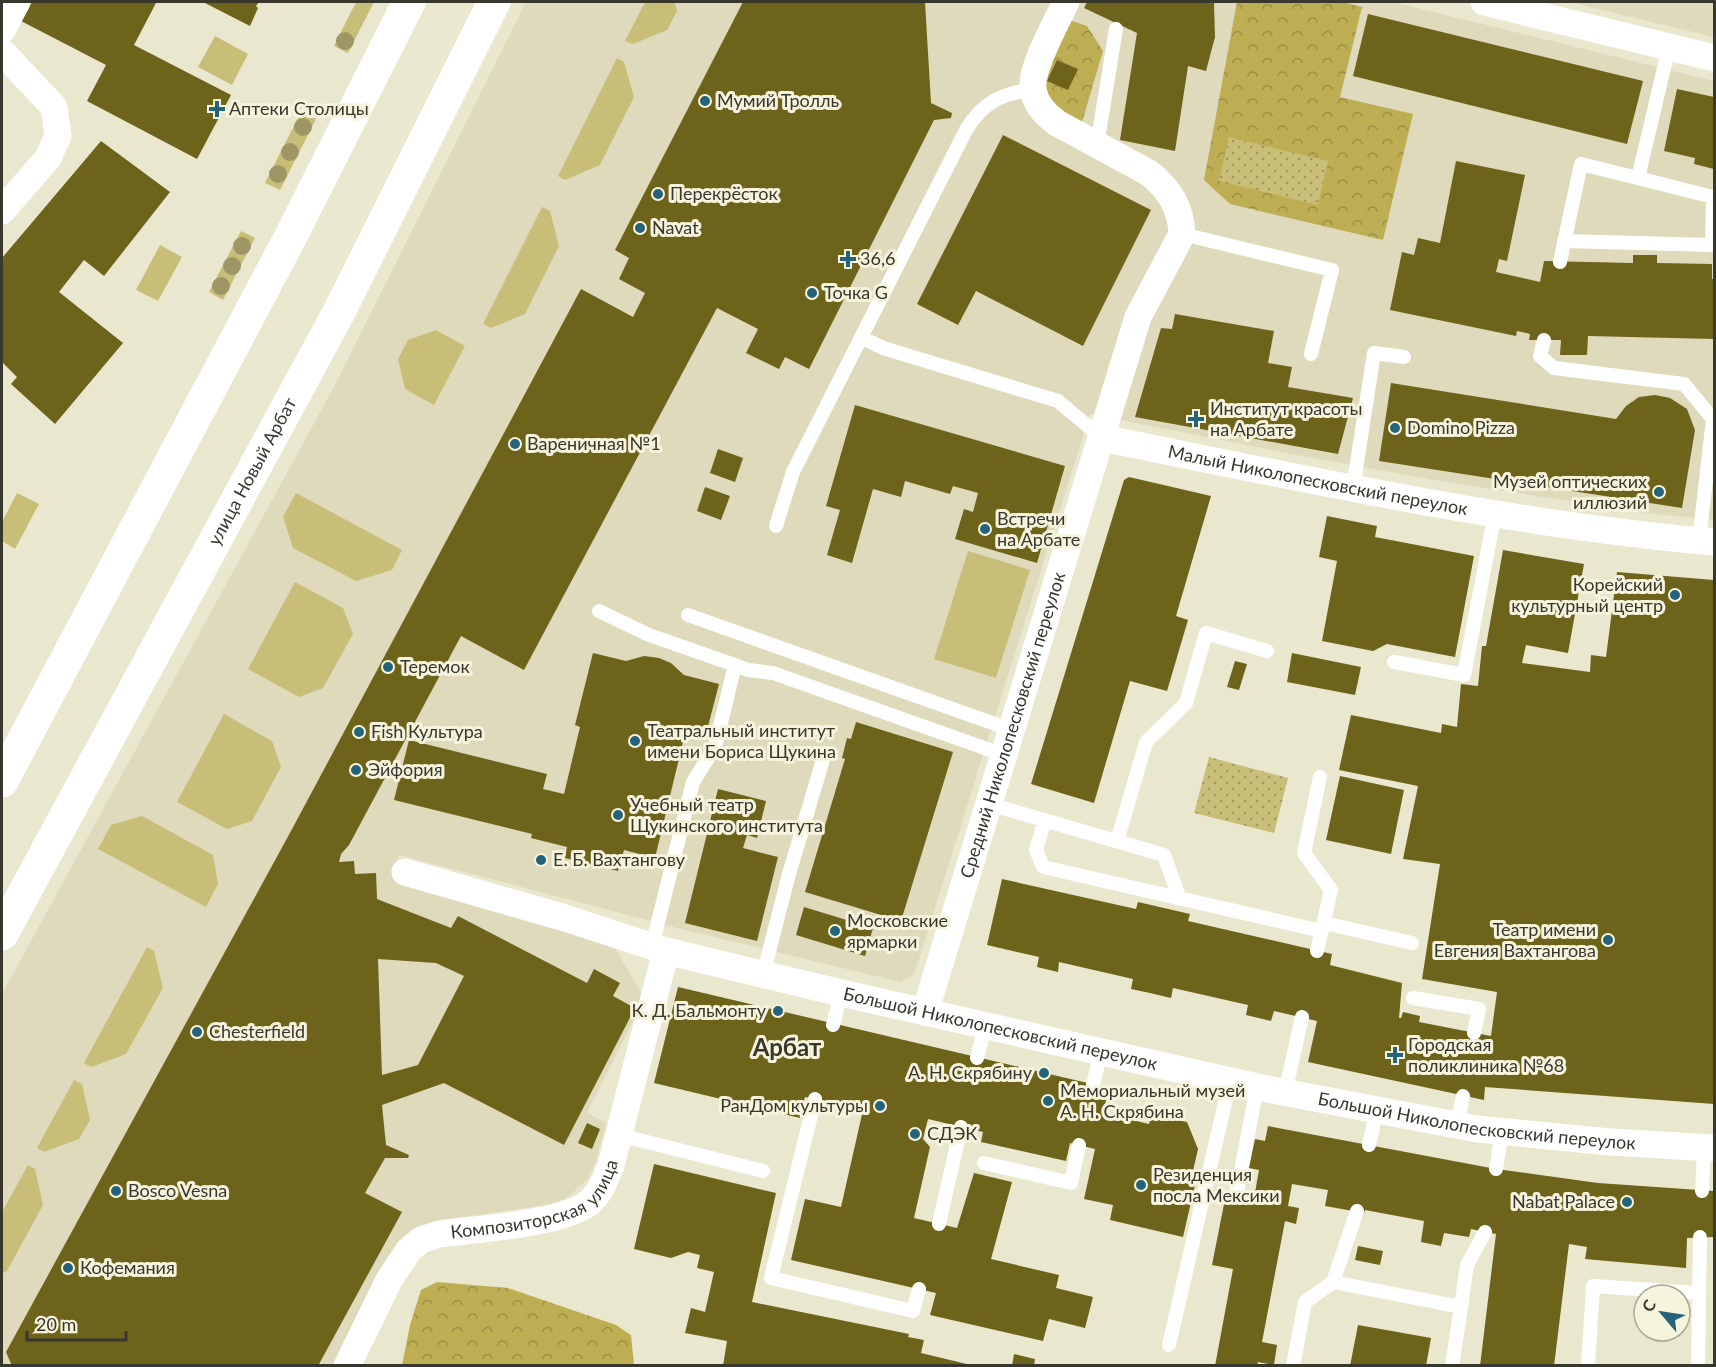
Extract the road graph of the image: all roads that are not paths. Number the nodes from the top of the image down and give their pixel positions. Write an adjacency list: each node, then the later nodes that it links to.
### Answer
1 (17, 2): 7 (street)
2 (409, 2): 35 (main road)
3 (494, 2): 42 (main road, улица Новый Арбат)
4 (1066, 2): 11 (street)
5 (1484, 2): 8 (street)
6 (1116, 29): 12 (lane)
7 (2, 30)
8 (1670, 47): 10 (street); 13 (lane)
9 (2, 52): 14 (street)
10 (1714, 58)
11 (1033, 89): 12 (street); 18 (lane)
12 (1097, 145): 15 (street)
13 (1638, 178): 16 (lane); 16 (lane)
14 (2, 211)
15 (1182, 234): 20 (lane); 22 (street, Средний Николопесковский переулок)
16 (1564, 241): 17 (lane)
17 (1560, 262)
18 (861, 337): 22 (lane); 25 (lane)
19 (1544, 340): 26 (lane)
20 (1311, 354)
21 (1404, 357): 23 (lane)
22 (1102, 438): 23 (street, Малый Николопесковский переулок); 32 (street, Средний Николопесковский переулок)
23 (1353, 488): 24 (street, Малый Николопесковский переулок)
24 (1495, 513): 26 (street, Малый Николопесковский переулок); 30 (lane)
25 (776, 526)
26 (1707, 542)
27 (599, 611): 31 (lane)
28 (688, 615): 32 (lane)
29 (1267, 651): 38 (lane)
30 (1394, 662)
31 (735, 665): 32 (lane); 44 (lane)
32 (1008, 743): 36 (street, Средний Николопесковский переулок)
33 (825, 753): 46 (lane)
34 (1320, 777): 41 (lane)
35 (2, 781)
36 (989, 804): 37 (lane); 49 (street, Средний Николопесковский переулок)
37 (1045, 820): 38 (lane); 40 (lane)
38 (1117, 841): 40 (lane)
39 (405, 872): 44 (street, Большой Николопесковский переулок)
40 (1180, 898): 41 (lane)
41 (1323, 927): 43 (lane); 45 (lane)
42 (2, 934)
43 (1412, 943)
44 (659, 949): 46 (street, Большой Николопесковский переулок); 66 (street, Композиторская улица)
45 (1317, 951)
46 (763, 975): 47 (street, Большой Николопесковский переулок)
47 (841, 993): 49 (street, Большой Николопесковский переулок); 51 (lane)
48 (1413, 998): 53 (lane)
49 (925, 1012): 52 (street, Большой Николопесковский переулок)
50 (1302, 1017): 59 (lane)
51 (833, 1025)
52 (985, 1026): 54 (street, Большой Николопесковский переулок); 55 (lane)
53 (1474, 1033)
54 (1101, 1052): 56 (street, Большой Николопесковский переулок); 57 (lane)
55 (977, 1058)
56 (1230, 1081): 58 (street, Большой Николопесковский переулок); 83 (lane)
57 (1093, 1084)
58 (1257, 1087): 59 (street, Большой Николопесковский переулок); 74 (lane)
59 (1286, 1093): 62 (street, Большой Николопесковский переулок)
60 (1463, 1096): 63 (lane)
61 (815, 1099): 80 (lane)
62 (1377, 1110): 63 (street, Большой Николопесковский переулок); 68 (lane)
63 (1457, 1125): 65 (street, Большой Николопесковский переулок)
64 (961, 1127): 76 (lane)
65 (1502, 1132): 69 (street, Большой Николопесковский переулок); 71 (lane)
66 (619, 1135): 72 (lane); 84 (street, Композиторская улица)
67 (1079, 1145): 70 (lane)
68 (1369, 1145)
69 (1709, 1148): 73 (lane)
70 (984, 1163)
71 (1496, 1169)
72 (763, 1171)
73 (1702, 1191)
74 (1237, 1192)
75 (1357, 1211): 79 (lane)
76 (939, 1224)
77 (1485, 1232): 82 (lane)
78 (1700, 1237): 81 (lane)
79 (1333, 1282): 82 (lane); 85 (lane)
80 (919, 1289)
81 (1699, 1293): 87 (lane); 88 (lane)
82 (1461, 1307): 86 (lane)
83 (1169, 1345)
84 (347, 1365)
85 (1293, 1365)
86 (1452, 1365)
87 (1588, 1365)
88 (1698, 1365)

